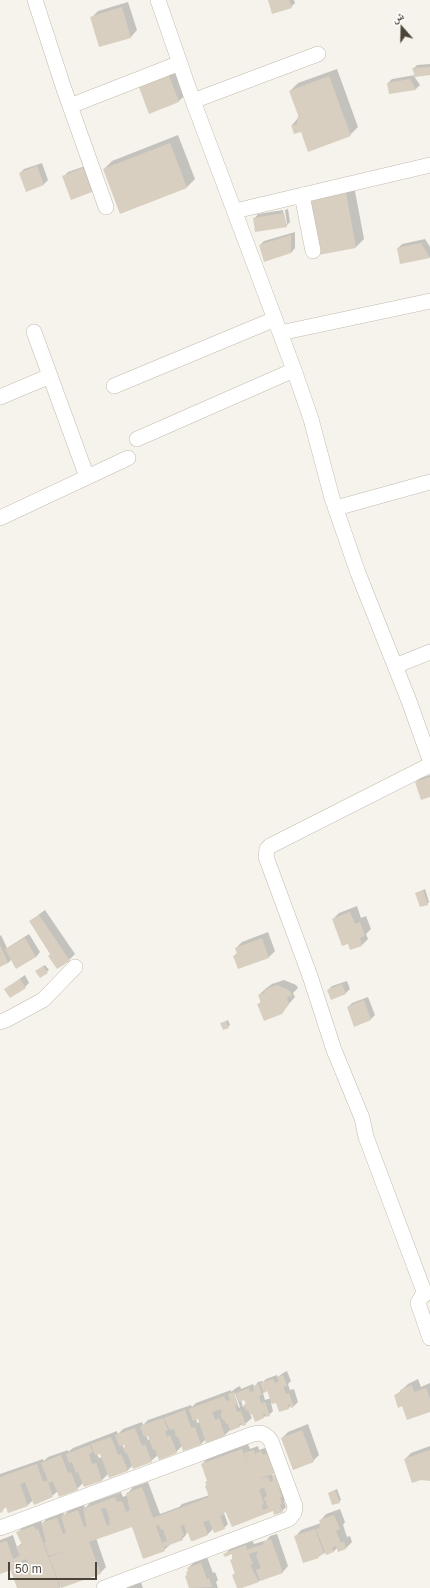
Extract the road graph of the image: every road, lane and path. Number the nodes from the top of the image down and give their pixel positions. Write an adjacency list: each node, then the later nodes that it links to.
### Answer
1 (35, 0): 6 (street)
2 (158, 0): 4 (street)
3 (318, 54): 5 (street)
4 (180, 63): 5 (street); 6 (street)
5 (193, 101): 10 (street)
6 (70, 106): 9 (street)
7 (430, 165): 8 (street)
8 (302, 195): 10 (street); 11 (street)
9 (106, 207)
10 (235, 211): 13 (street)
11 (313, 251)
12 (430, 301): 15 (street)
13 (275, 318): 15 (street); 18 (street)
14 (34, 332): 17 (street)
15 (280, 333): 16 (street)
16 (294, 370): 20 (street); 24 (street)
17 (50, 376): 19 (street); 22 (street)
18 (114, 386)
19 (0, 397)
20 (137, 439)
21 (128, 458): 22 (street)
22 (88, 477): 25 (street)
23 (430, 482): 24 (street)
24 (336, 508): 27 (street)
25 (0, 518)
26 (430, 652): 27 (street)
27 (395, 666): 28 (street)
28 (430, 760)
29 (430, 765): 32 (street)
30 (75, 967): 31 (street)
31 (0, 1022)
32 (428, 1293): 33 (street)
33 (430, 1338)
34 (0, 1528): 35 (street)
35 (104, 1588)

